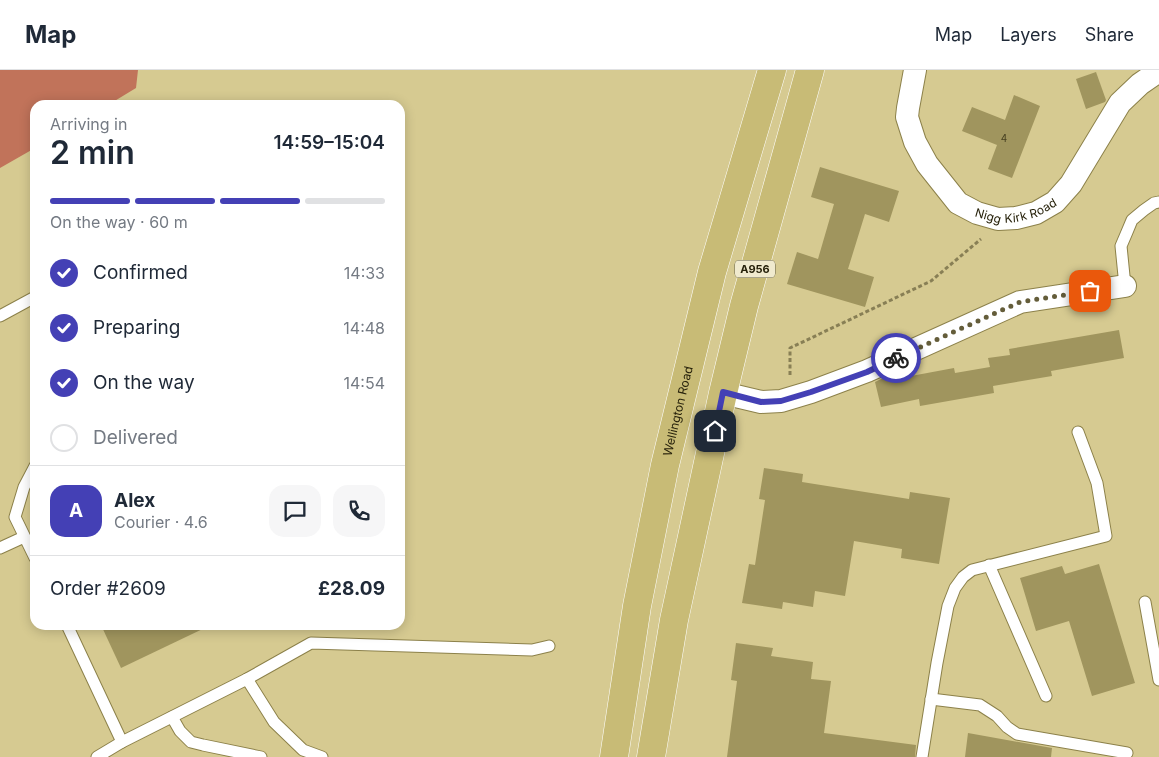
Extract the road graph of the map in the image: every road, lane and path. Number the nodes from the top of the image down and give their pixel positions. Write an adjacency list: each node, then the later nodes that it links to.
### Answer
1 (772, 70): 31 (main road, Wellington Road / A956)
2 (810, 70): 10 (main road, A956)
3 (915, 70): 6 (street, Nigg Kirk Road)
4 (1159, 71): 6 (street, Nigg Kirk Road)
5 (1159, 202): 7 (lane)
6 (1002, 219): 11 (path)
7 (1126, 286): 11 (street)
8 (30, 300): 9 (lane)
9 (0, 316)
10 (723, 392): 11 (street); 32 (main road, A956)
11 (790, 398)
12 (1078, 432): 17 (lane)
13 (30, 476): 14 (lane)
14 (24, 537): 15 (lane); 16 (lane)
15 (0, 548)
16 (30, 548)
17 (989, 566): 23 (lane); 24 (lane)
18 (1145, 602): 22 (lane)
19 (69, 630): 26 (lane)
20 (549, 646): 21 (lane)
21 (247, 679): 25 (lane); 30 (lane)
22 (1159, 680)
23 (1046, 696)
24 (931, 699): 27 (lane); 33 (lane)
25 (172, 717): 26 (lane); 29 (lane)
26 (122, 742): 28 (lane)
27 (1127, 753)
28 (97, 757)
29 (261, 757)
30 (322, 757)
31 (614, 757)
32 (652, 757)
33 (922, 757)

